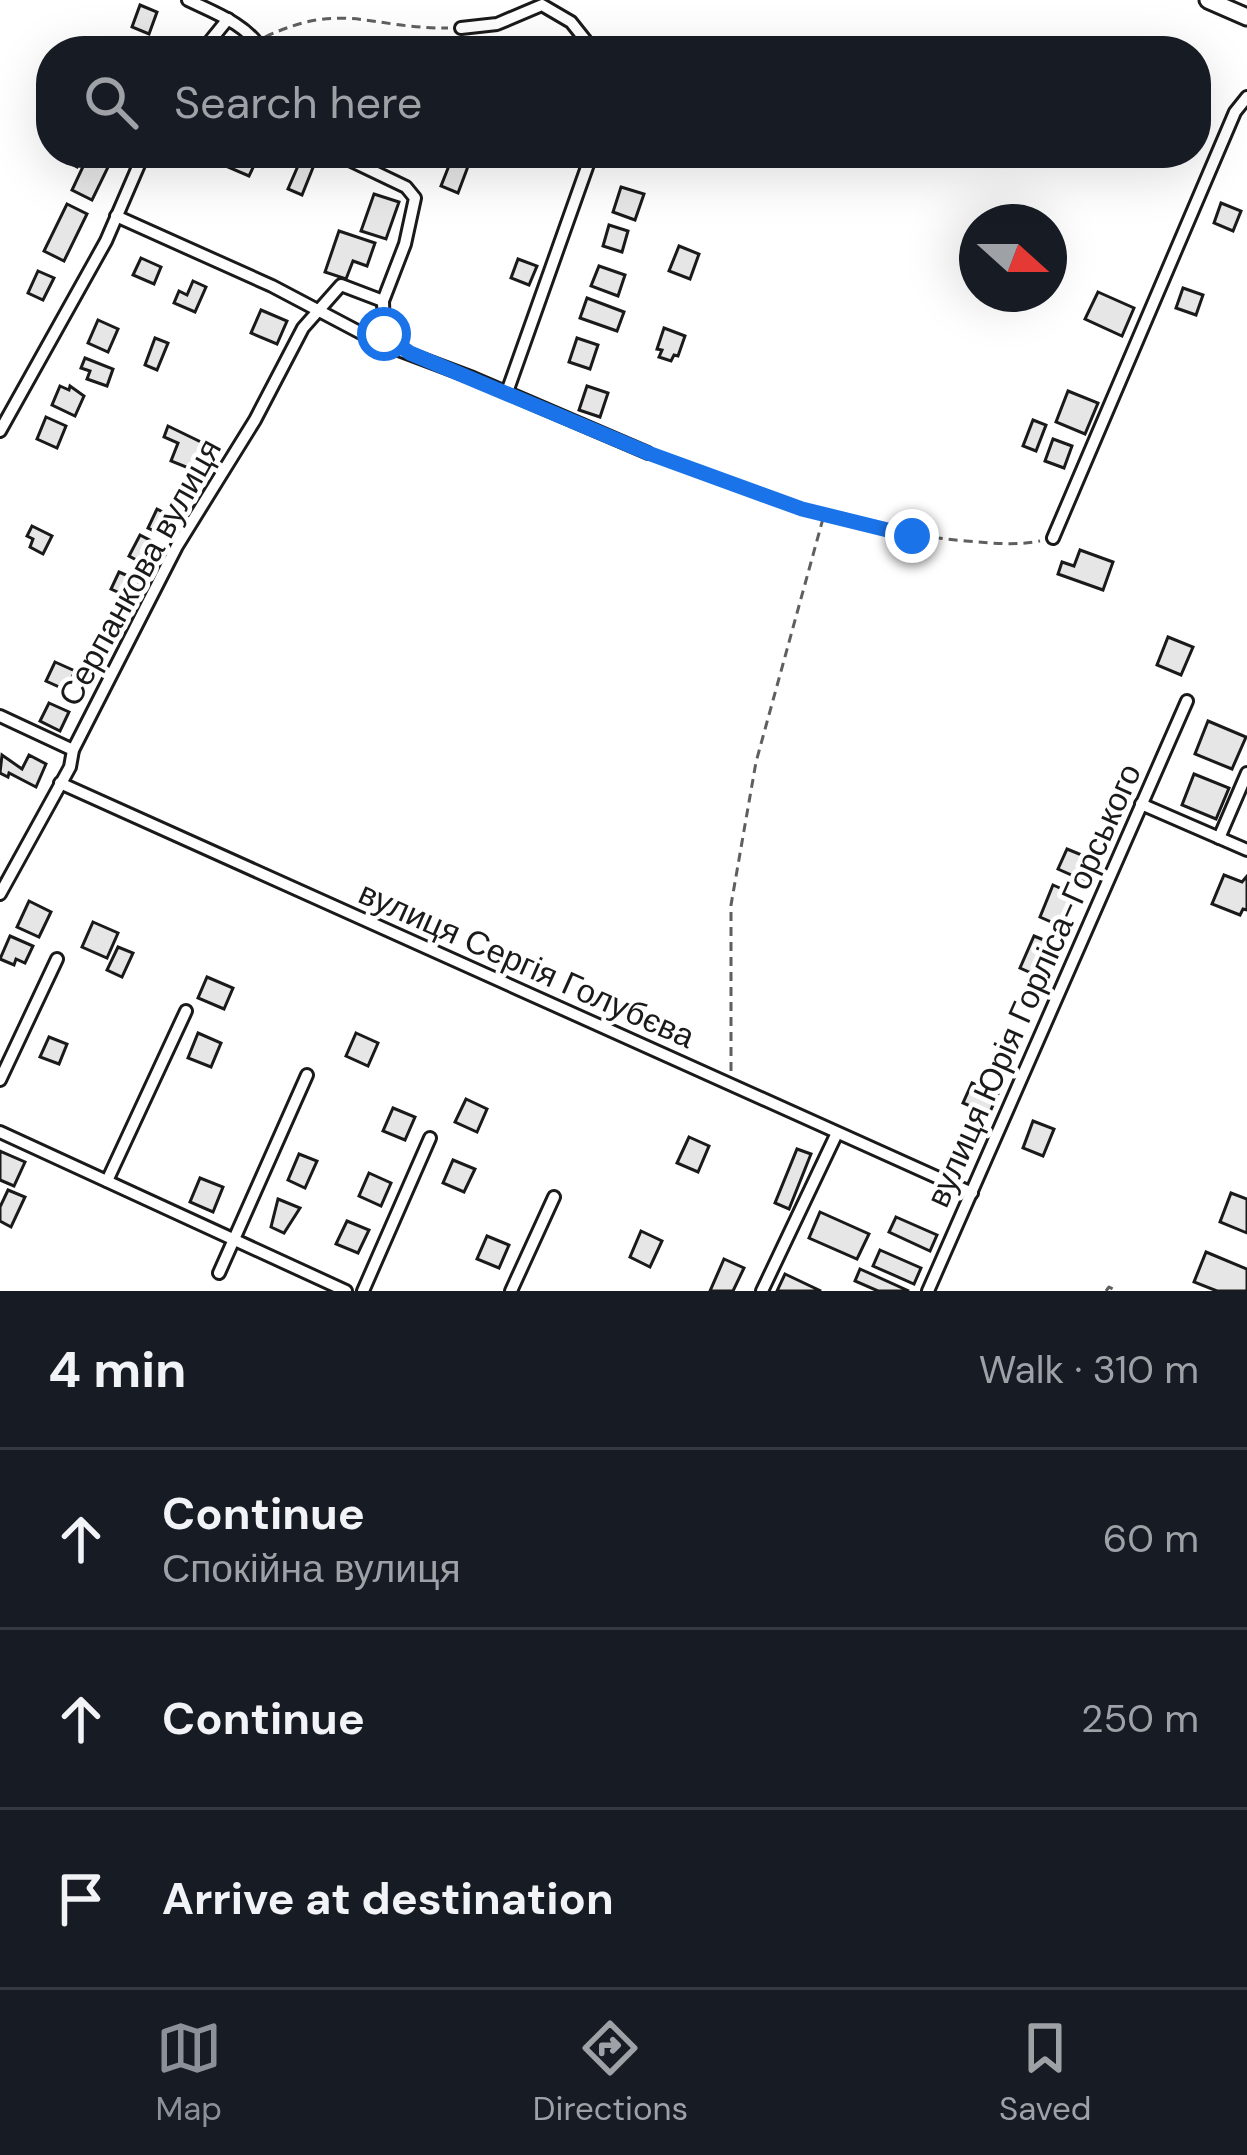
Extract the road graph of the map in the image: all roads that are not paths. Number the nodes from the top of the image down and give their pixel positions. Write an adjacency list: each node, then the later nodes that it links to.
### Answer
1 (188, 0): 4 (street)
2 (1208, 0): 3 (main road)
3 (1247, 17)
4 (227, 19): 6 (street); 7 (street)
5 (461, 28): 8 (street)
6 (214, 36)
7 (248, 36)
8 (582, 36)
9 (1247, 97): 20 (street)
10 (138, 168): 13 (street)
11 (366, 168): 14 (street)
12 (587, 168): 17 (street)
13 (116, 216): 15 (street); 18 (street)
14 (383, 301): 15 (street, Серпанкова вулиця); 16 (street)
15 (317, 312): 16 (street); 23 (street, Серпанкова вулиця)
16 (397, 346): 17 (street)
17 (506, 392): 19 (street)
18 (0, 431)
19 (648, 453)
20 (1053, 538)
21 (1187, 701): 26 (street, вулиця Юрія Горліса-Горського)
22 (0, 716): 23 (street)
23 (73, 750): 25 (street, Серпанкова вулиця)
24 (1247, 773): 27 (street)
25 (60, 783): 29 (street, Серпанкова вулиця); 35 (street, вулиця Сергія Голубєва)
26 (1141, 804): 27 (street); 38 (street, вулиця Юрія Горліса-Горського)
27 (1220, 838): 28 (street)
28 (1247, 850)
29 (0, 894)
30 (57, 958): 33 (street)
31 (186, 1011): 37 (street)
32 (307, 1075): 40 (street)
33 (0, 1080)
34 (0, 1132): 37 (street)
35 (836, 1133): 38 (street, вулиця Сергія Голубєва); 45 (street)
36 (430, 1138): 43 (street)
37 (107, 1181): 40 (street)
38 (972, 1193): 46 (street, вулиця Юрія Горліса-Горського)
39 (554, 1197): 44 (street)
40 (233, 1240): 41 (street); 42 (street)
41 (219, 1274)
42 (346, 1291)
43 (363, 1291)
44 (511, 1291)
45 (762, 1291)
46 (928, 1291)

